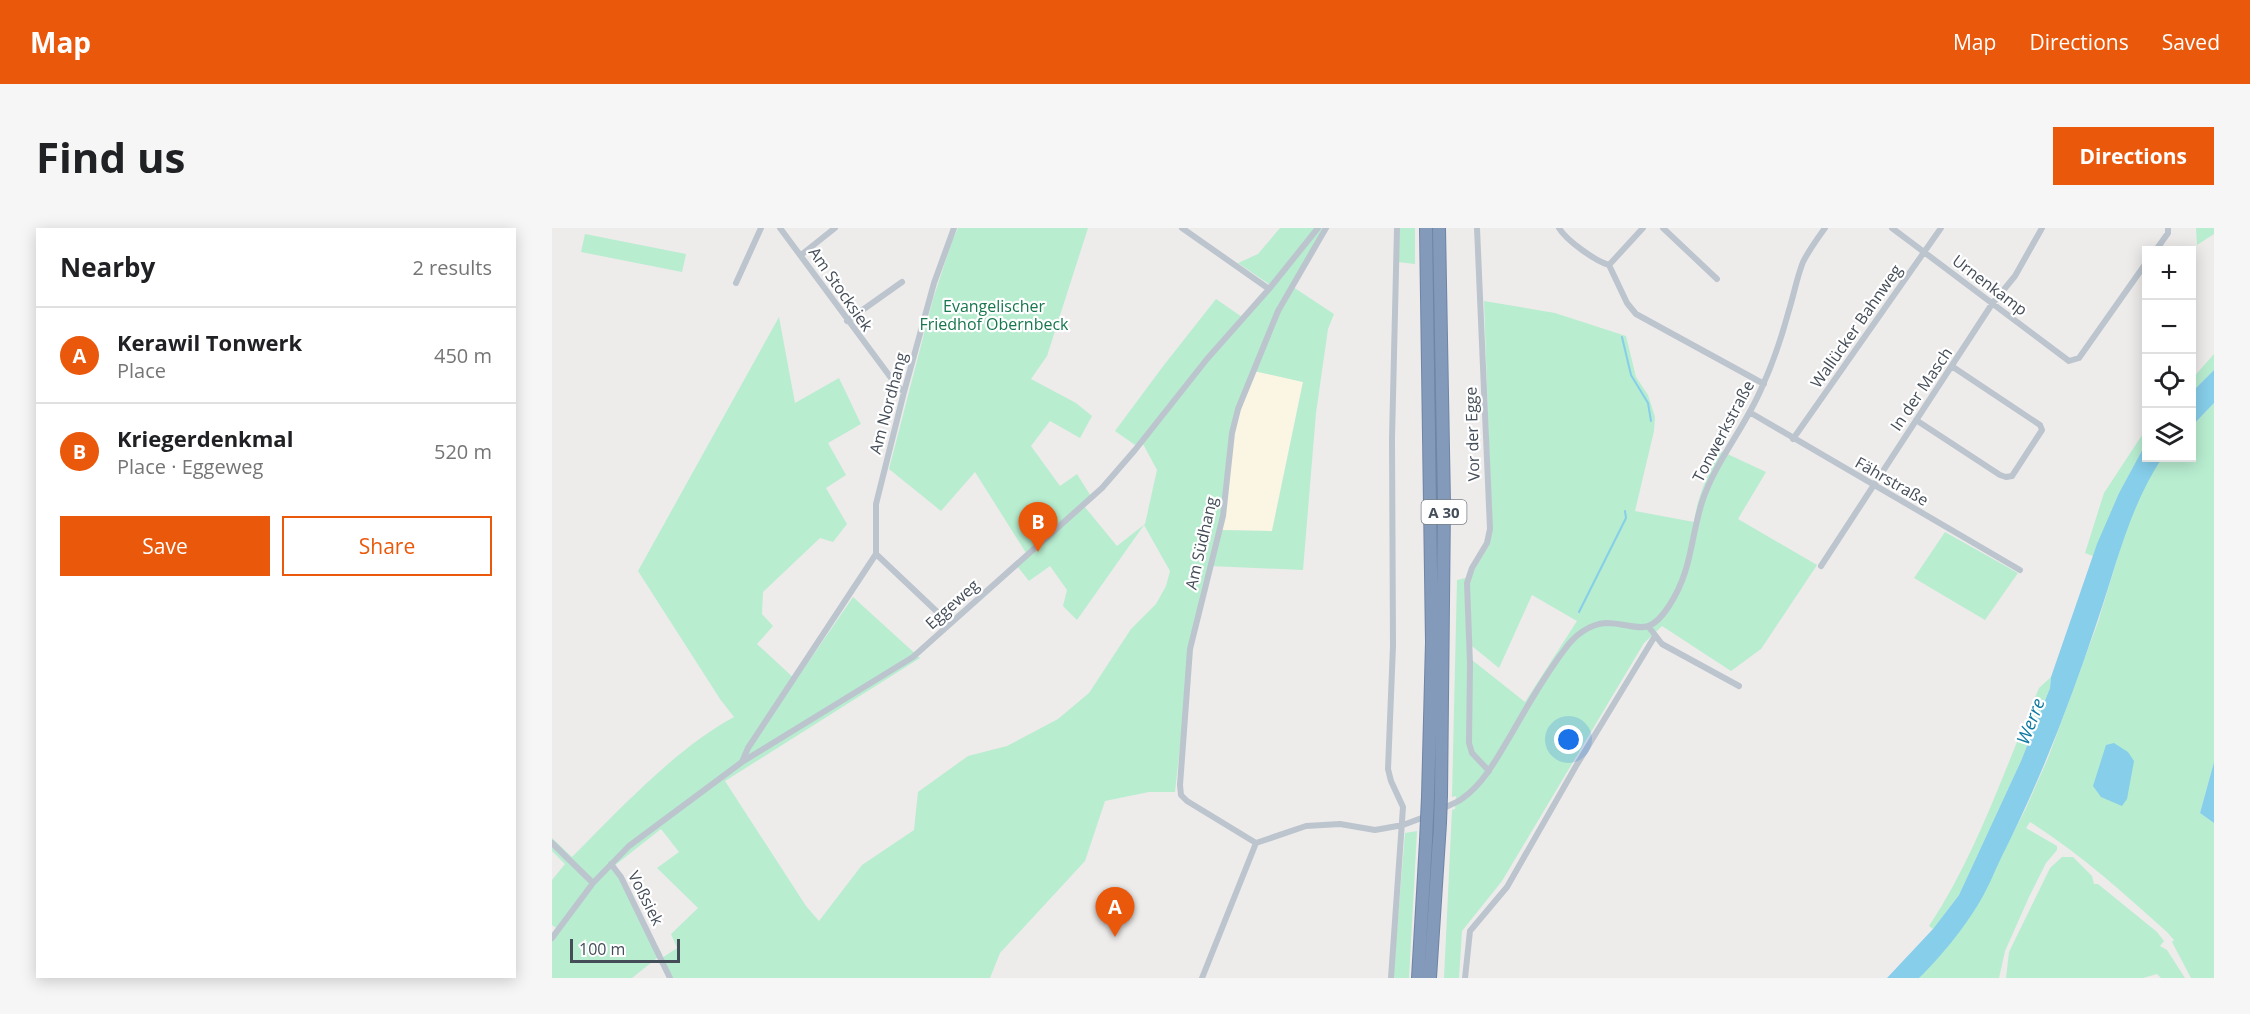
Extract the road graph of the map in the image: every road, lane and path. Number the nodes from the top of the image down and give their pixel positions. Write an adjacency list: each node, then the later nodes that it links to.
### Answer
1 (761, 228): 28 (street)
2 (780, 228): 23 (street, Am Stocksiek)
3 (835, 228): 23 (street)
4 (954, 228): 34 (street, Am Nordhang)
5 (1182, 228): 20 (street)
6 (1318, 228): 29 (street, Eggeweg)
7 (1326, 228): 51 (street, Am Südhang)
8 (1397, 228): 49 (street)
9 (1426, 228): 48 (highway, A 30)
10 (1438, 228): 48 (highway, A 30)
11 (1477, 228): 47 (street, Vor der Egge)
12 (1559, 228): 24 (street)
13 (1643, 228): 24 (street)
14 (1663, 228): 26 (street)
15 (1825, 228): 33 (street, Tonwerkstraße)
16 (1892, 228): 22 (street, Urnenkamp)
17 (1941, 228): 22 (street, Wallücker Bahnweg)
18 (2042, 228): 30 (street, In der Masch)
19 (2168, 228): 21 (street)
20 (1192, 231): 29 (street)
21 (2159, 246)
22 (1924, 252): 30 (street, Urnenkamp); 37 (street, Wallücker Bahnweg)
23 (801, 255): 31 (street, Am Stocksiek)
24 (1609, 265): 33 (street)
25 (2142, 269): 30 (street, Urnenkamp)
26 (1717, 279)
27 (902, 282): 31 (street)
28 (736, 283)
29 (1269, 289): 42 (street, Eggeweg)
30 (1992, 304): 32 (street, In der Masch)
31 (847, 321): 34 (street, Am Stocksiek)
32 (1953, 367): 36 (street, In der Masch); 36 (street)
33 (1764, 384): 35 (street, Tonwerkstraße)
34 (904, 392): 39 (street, Am Nordhang)
35 (1751, 413): 37 (street, Fährstraße); 43 (street, Tonwerkstraße)
36 (1917, 420): 38 (street, In der Masch)
37 (1793, 439): 38 (street, Fährstraße)
38 (1873, 485): 40 (street, In der Masch); 41 (street, Fährstraße)
39 (876, 554): 42 (street); 46 (street)
40 (1821, 566)
41 (2020, 570)
42 (950, 624): 46 (street, Eggeweg)
43 (1648, 626): 44 (street); 47 (street)
44 (1655, 636): 45 (street); 60 (street)
45 (1739, 686)
46 (741, 762): 52 (street, Eggeweg)
47 (1489, 771): 49 (street)
48 (1435, 796): 58 (highway, A 30, bridge); 59 (highway, A 30, bridge)
49 (1403, 825): 51 (street); 57 (street)
50 (552, 843): 53 (street)
51 (1257, 843): 56 (street)
52 (611, 864): 53 (street, Eggeweg); 55 (street, Voßsiek)
53 (593, 883): 54 (street, Eggeweg)
54 (552, 938)
55 (670, 978)
56 (1202, 978)
57 (1391, 978)
58 (1418, 978)
59 (1430, 978)
60 (1465, 978)

